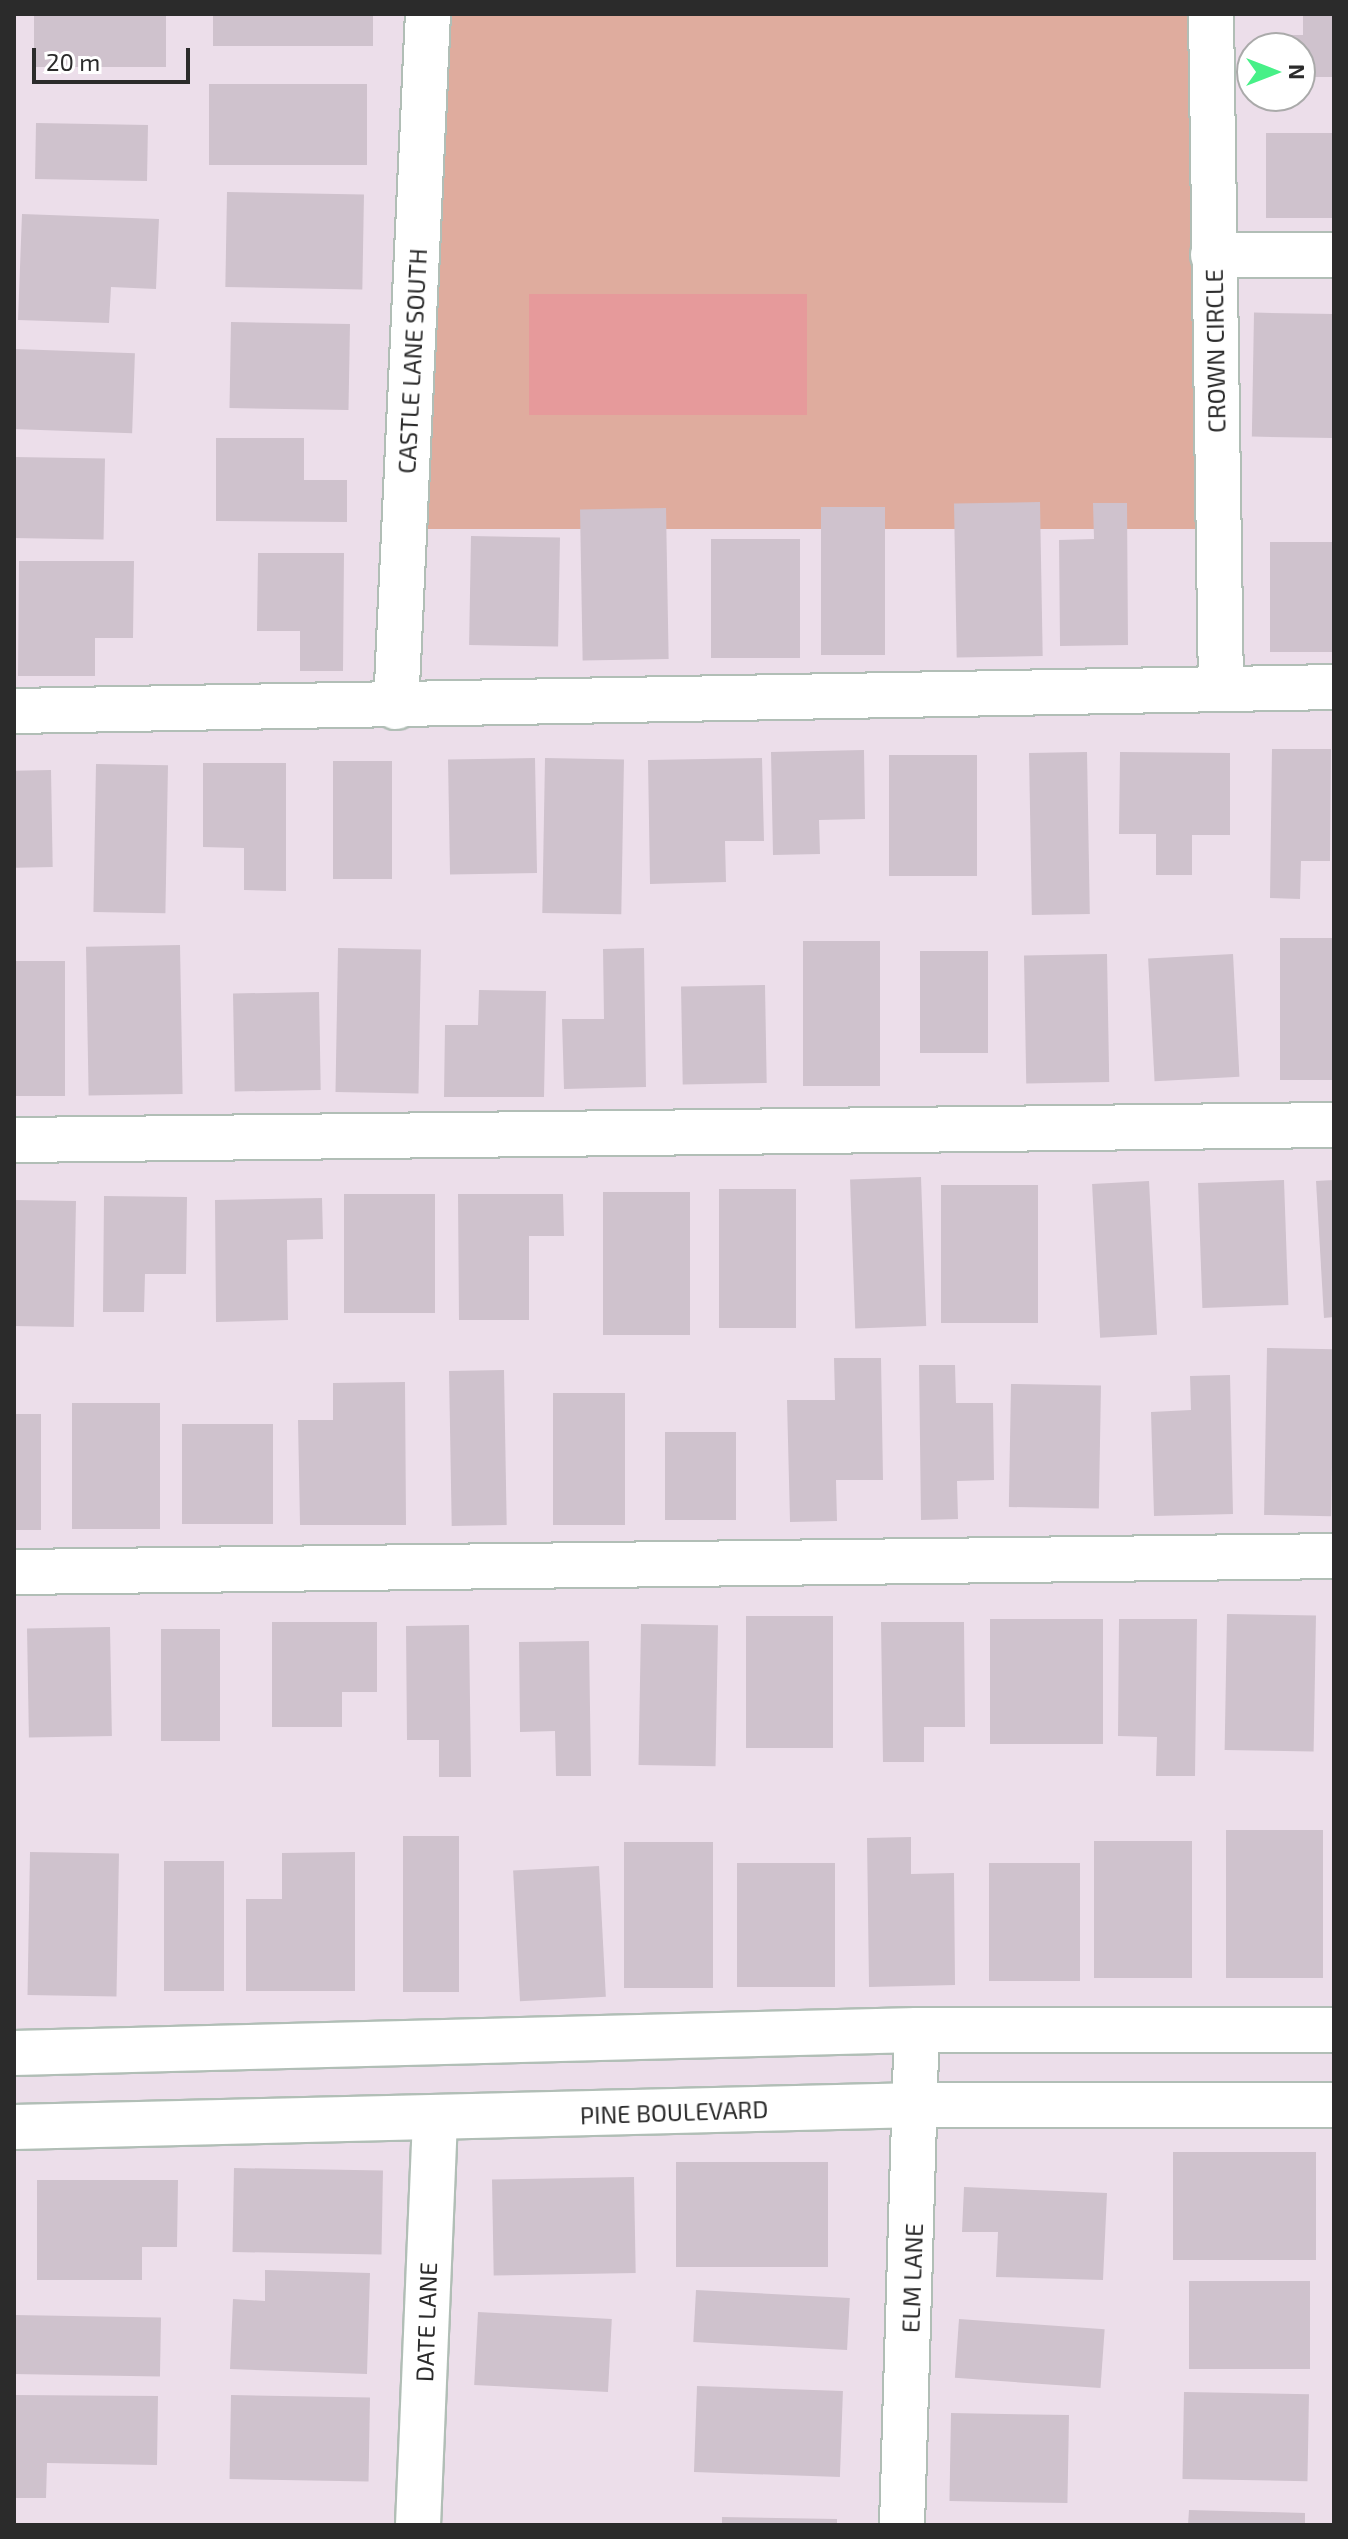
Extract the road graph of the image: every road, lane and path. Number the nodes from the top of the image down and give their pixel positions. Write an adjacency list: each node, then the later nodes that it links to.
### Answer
1 (428, 14): 7 (street, CASTLE LANE SOUTH)
2 (1211, 14): 3 (street, CROWN CIRCLE)
3 (1213, 255): 4 (street); 6 (street, CROWN CIRCLE)
4 (1334, 255)
5 (1334, 687): 6 (street)
6 (1221, 688): 7 (street)
7 (396, 707): 8 (street)
8 (14, 711)
9 (1334, 1125): 10 (street)
10 (14, 1140)
11 (1334, 1556): 12 (street)
12 (14, 1572)
13 (917, 2030): 14 (street); 15 (street); 16 (street, ELM LANE)
14 (1334, 2030)
15 (14, 2053)
16 (919, 2105): 17 (street, PINE BOULEVARD); 18 (street, PINE BOULEVARD); 21 (street, ELM LANE)
17 (1334, 2105)
18 (435, 2120): 19 (street, PINE BOULEVARD); 20 (street, DATE LANE)
19 (14, 2127)
20 (418, 2525)
21 (902, 2525)

